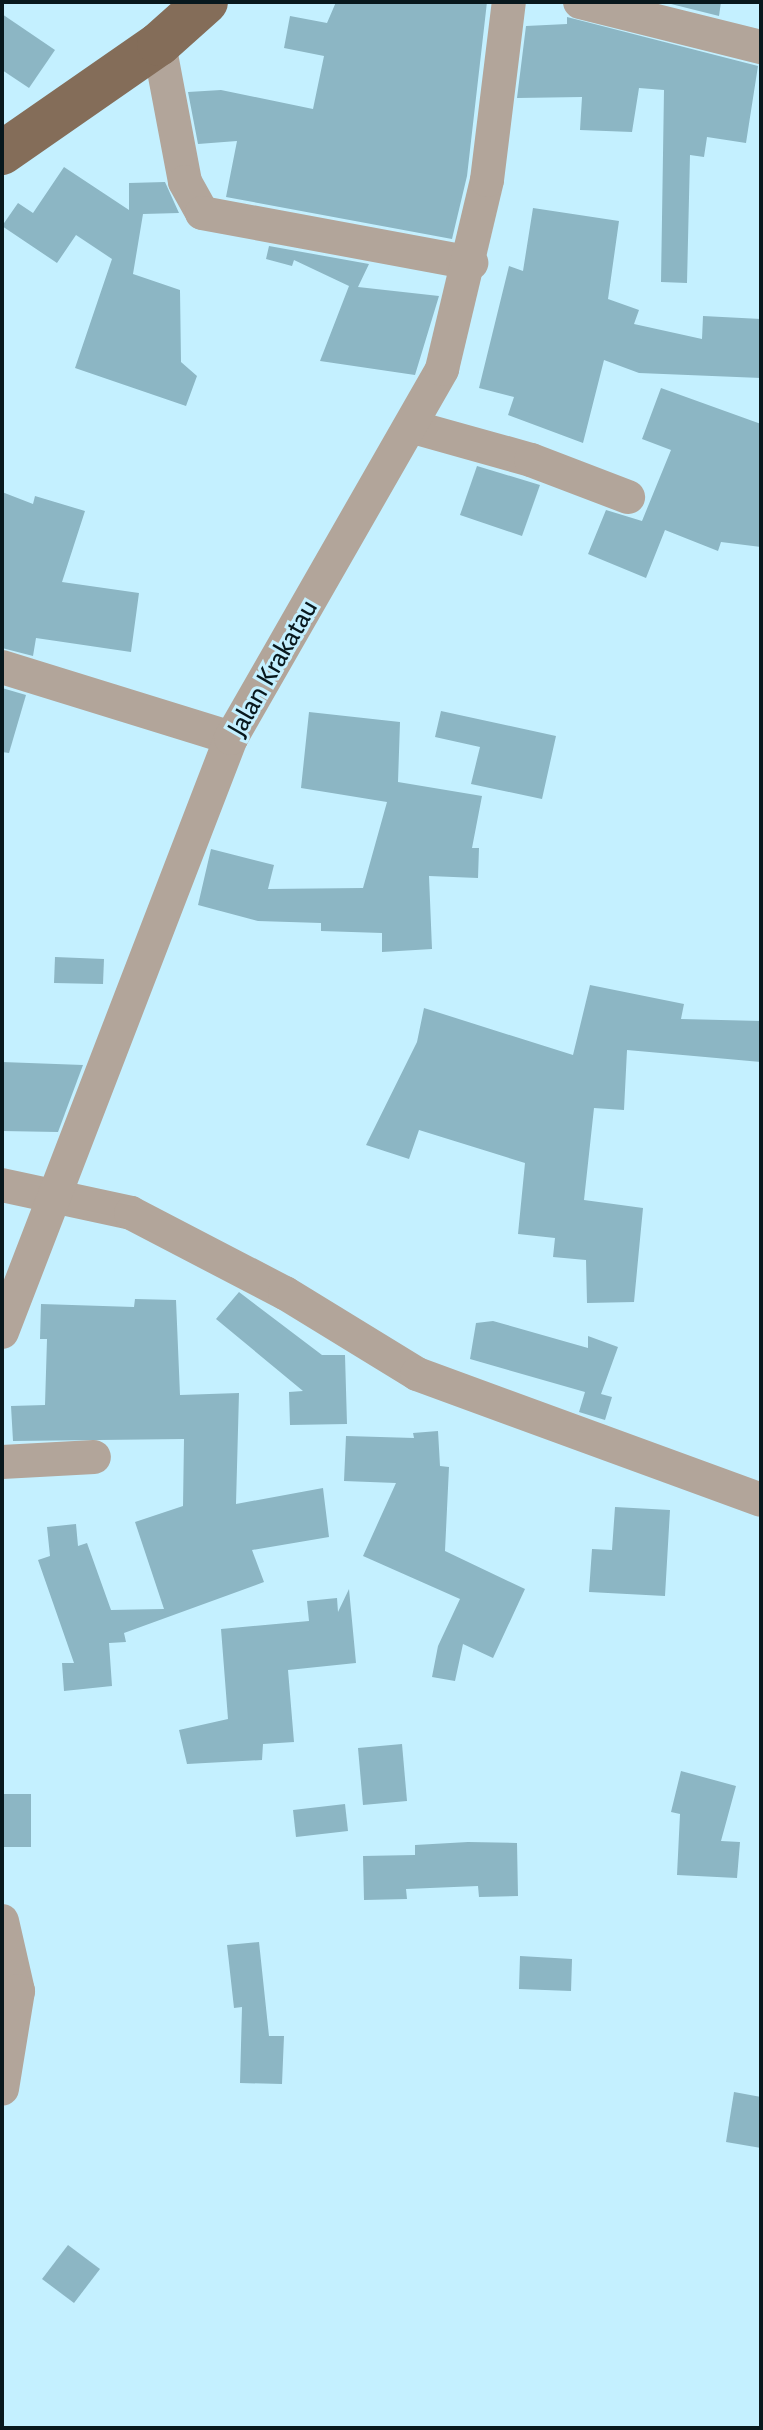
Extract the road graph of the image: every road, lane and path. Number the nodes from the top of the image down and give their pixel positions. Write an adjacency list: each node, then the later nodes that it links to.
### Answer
1 (206, 2): 4 (main road)
2 (509, 2): 7 (street, Jalan Krakatau)
3 (580, 2): 5 (street)
4 (159, 44): 6 (main road); 7 (street)
5 (761, 47)
6 (2, 153)
7 (471, 263): 8 (street, Jalan Krakatau)
8 (413, 427): 9 (street); 11 (street, Jalan Krakatau)
9 (628, 497)
10 (2, 667): 11 (street)
11 (231, 738): 13 (street, Jalan Krakatau)
12 (2, 1185): 13 (street)
13 (50, 1194): 14 (street, Jalan Krakatau); 17 (street)
14 (2, 1332)
15 (94, 1457): 16 (street)
16 (2, 1462)
17 (761, 1500)
18 (2, 1921): 19 (street)
19 (2, 2089)

